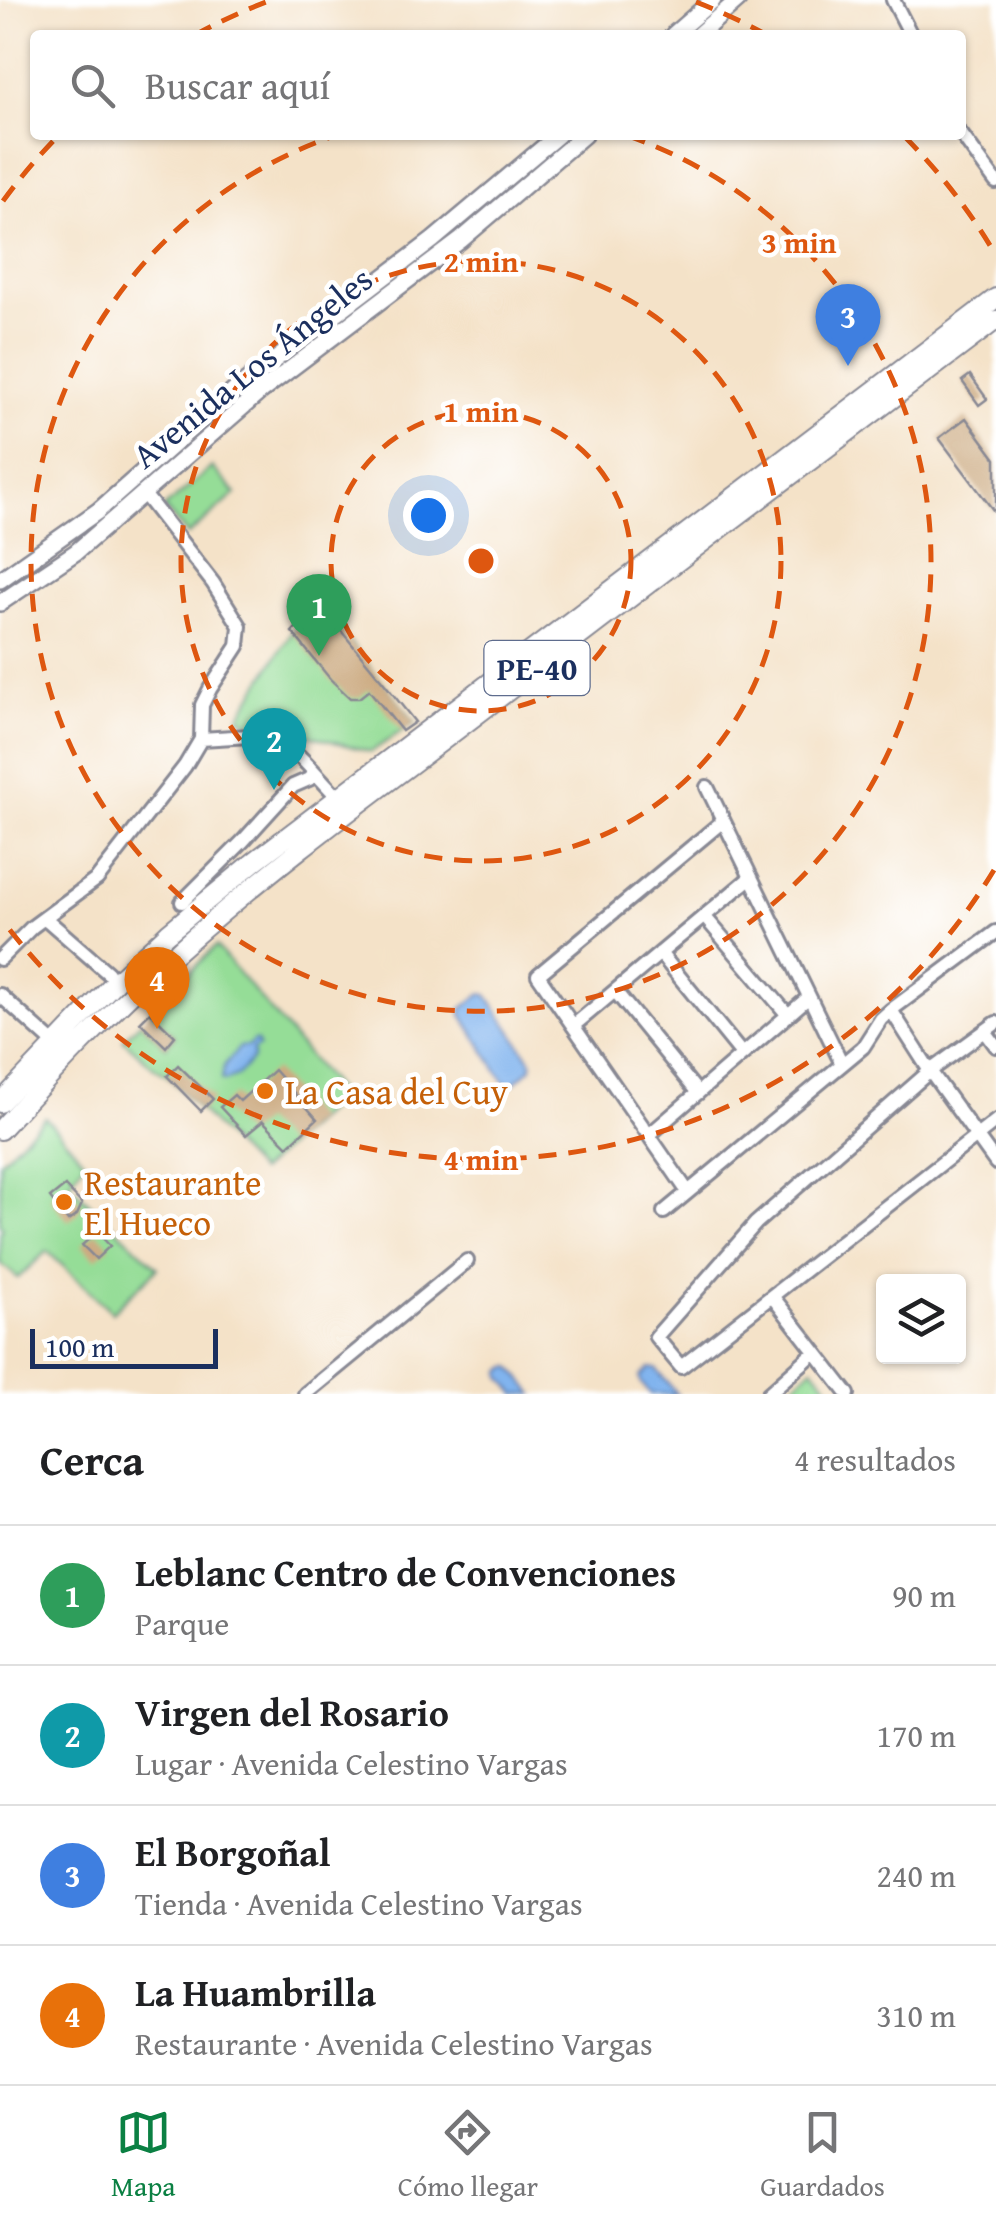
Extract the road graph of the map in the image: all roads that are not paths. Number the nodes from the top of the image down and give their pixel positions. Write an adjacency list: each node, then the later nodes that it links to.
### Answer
1 (713, 0): 4 (main road)
2 (738, 0): 5 (main road)
3 (893, 0): 6 (street)
4 (679, 30)
5 (704, 30)
6 (908, 30)
7 (552, 140): 15 (main road, Avenida Los Ángeles)
8 (578, 140): 14 (main road, Avenida Los Ángeles)
9 (965, 140): 10 (street)
10 (996, 182)
11 (996, 298): 13 (highway, PE-40)
12 (996, 320): 13 (highway, PE-40)
13 (954, 341): 19 (highway, PE-40)
14 (144, 494): 16 (main road, Avenida Los Ángeles); 17 (street)
15 (0, 580)
16 (0, 602)
17 (201, 739): 18 (street); 26 (street)
18 (316, 776): 21 (street); 24 (street)
19 (376, 780): 21 (highway, PE-40); 39 (highway, PE-40)
20 (707, 787): 22 (street)
21 (338, 797): 39 (highway, PE-40)
22 (724, 821): 23 (street); 36 (street)
23 (750, 877): 25 (street); 33 (street)
24 (182, 902)
25 (704, 916): 28 (street); 35 (street)
26 (46, 918): 29 (street); 30 (street)
27 (996, 932): 34 (street)
28 (660, 952): 31 (street); 40 (street)
29 (0, 960)
30 (108, 973)
31 (615, 991): 36 (street); 43 (street)
32 (0, 995): 39 (street)
33 (809, 997): 35 (street); 41 (street)
34 (891, 1010): 41 (street); 42 (street)
35 (788, 1016): 40 (street)
36 (573, 1026): 47 (street)
37 (990, 1027): 38 (street); 42 (street)
38 (996, 1046)
39 (62, 1050): 44 (highway, PE-40); 46 (highway, PE-40)
40 (742, 1054): 43 (street)
41 (842, 1064): 50 (street)
42 (930, 1071): 48 (street); 53 (street)
43 (698, 1092): 47 (street)
44 (0, 1102)
45 (996, 1121): 48 (street)
46 (0, 1129)
47 (649, 1135): 50 (street)
48 (976, 1137): 49 (street); 53 (street)
49 (996, 1163)
50 (688, 1192): 51 (street)
51 (664, 1212)
52 (467, 1261): 55 (street)
53 (772, 1296): 54 (street)
54 (815, 1352): 56 (street); 57 (street)
55 (305, 1394)
56 (768, 1394)
57 (848, 1394)

